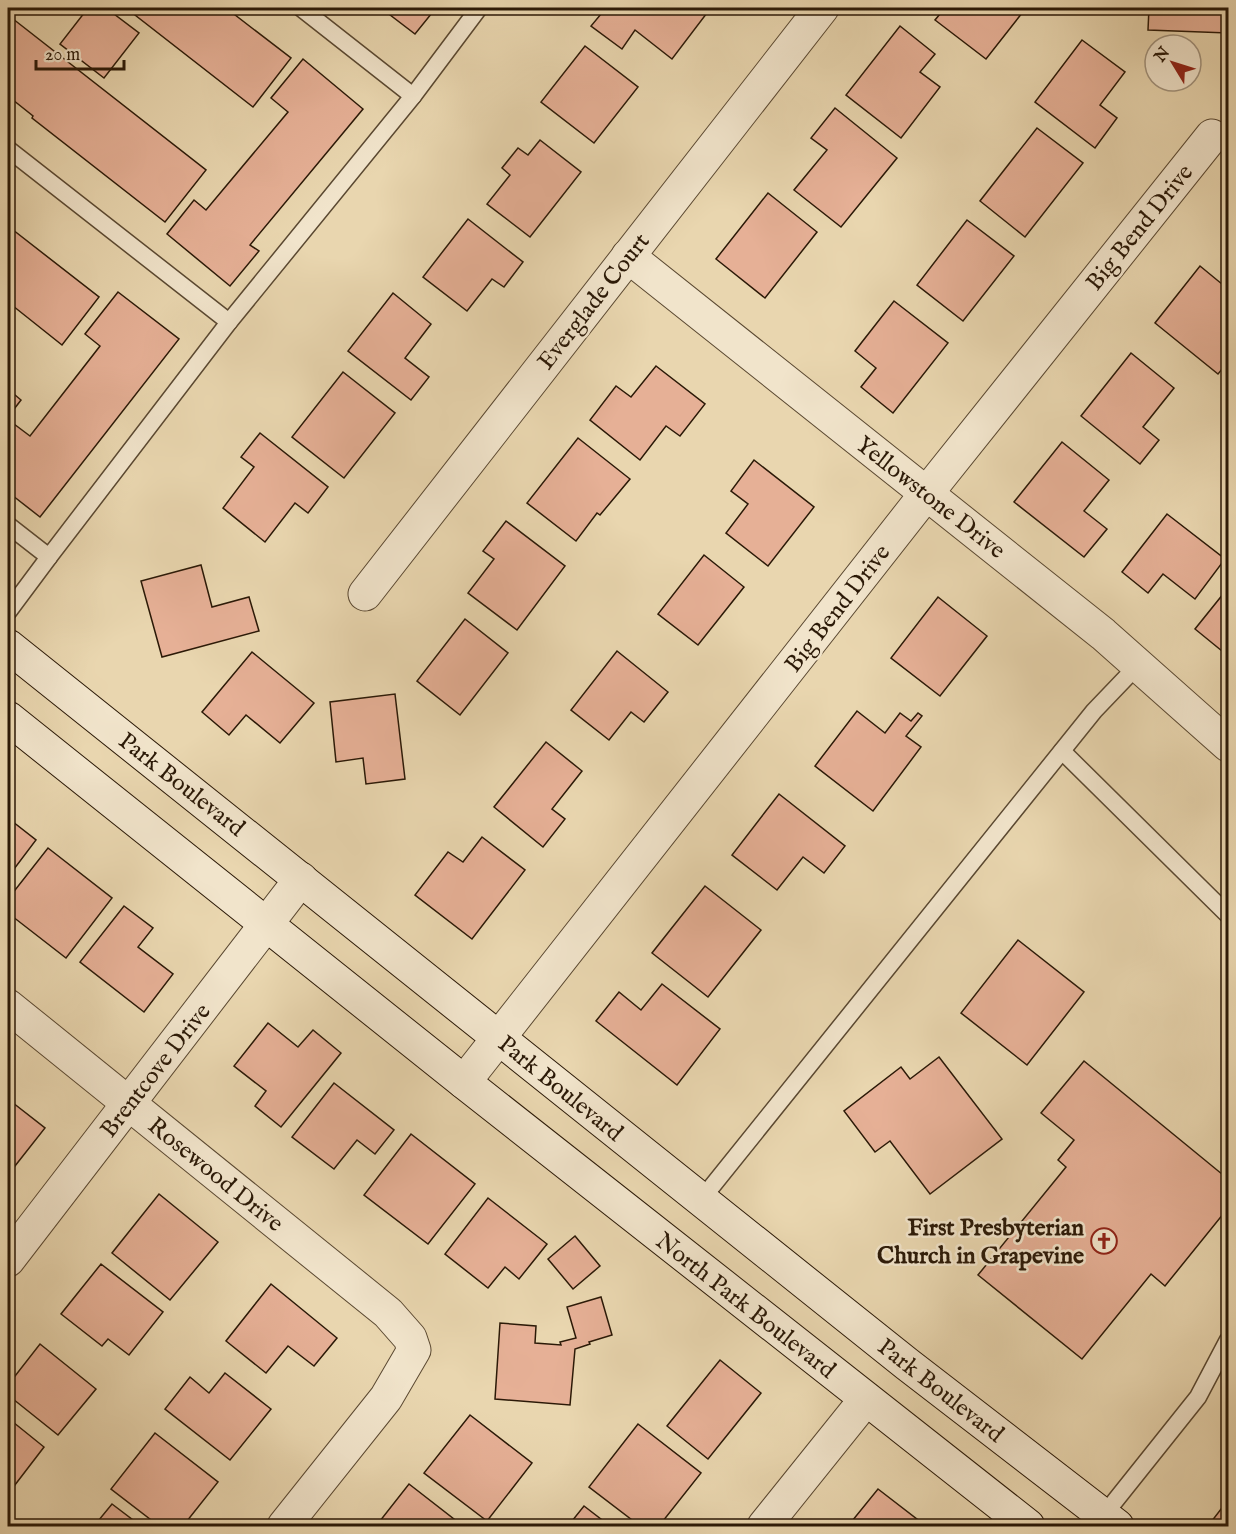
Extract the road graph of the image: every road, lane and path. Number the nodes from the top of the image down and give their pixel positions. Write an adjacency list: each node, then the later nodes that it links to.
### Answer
1 (301, 8): 4 (lane)
2 (479, 8): 4 (lane)
3 (822, 8): 7 (street, Everglade Court)
4 (413, 96): 8 (lane)
5 (1212, 136): 9 (street, Big Bend Drive)
6 (8, 149): 8 (lane)
7 (628, 256): 9 (street, Yellowstone Drive); 12 (street, Everglade Court)
8 (229, 321): 11 (lane)
9 (926, 494): 15 (street, Yellowstone Drive); 23 (street, Big Bend Drive)
10 (8, 525): 11 (lane)
11 (49, 557): 13 (lane)
12 (365, 594)
13 (8, 612)
14 (8, 646): 19 (street, Park Boulevard)
15 (1139, 664): 17 (street, Yellowstone Drive); 18 (lane)
16 (8, 718): 21 (street)
17 (1228, 745)
18 (1062, 751): 20 (lane); 26 (lane)
19 (301, 879): 21 (street, Brentcove Drive); 23 (street, Park Boulevard)
20 (1228, 915)
21 (267, 923): 24 (street); 25 (street, Brentcove Drive)
22 (8, 1006): 25 (street, Rosewood Drive)
23 (499, 1038): 24 (street, Big Bend Drive); 26 (street, Park Boulevard)
24 (464, 1082): 29 (street, North Park Boulevard)
25 (129, 1103): 27 (street, Brentcove Drive); 31 (street, Rosewood Drive)
26 (701, 1200): 30 (street, Park Boulevard)
27 (8, 1260)
28 (1228, 1340): 30 (lane)
29 (866, 1400): 32 (street); 33 (street, North Park Boulevard)
30 (1110, 1521)
31 (284, 1527)
32 (764, 1527)
33 (1028, 1527)

